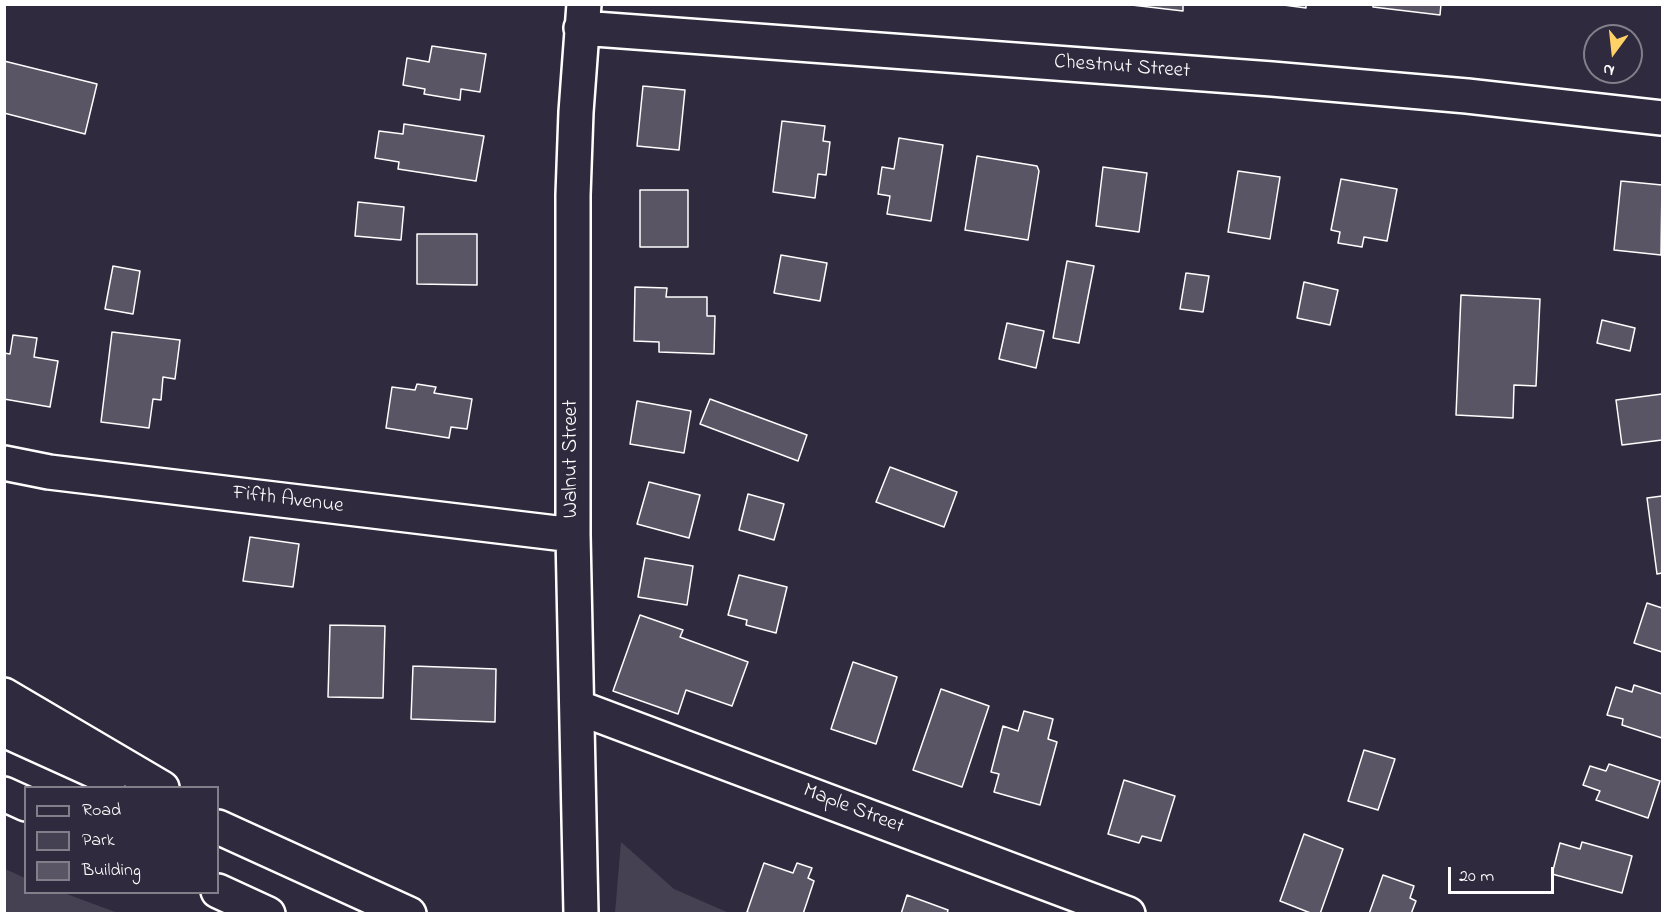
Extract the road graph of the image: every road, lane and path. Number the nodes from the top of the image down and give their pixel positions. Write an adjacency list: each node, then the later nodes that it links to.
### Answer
1 (583, 16): 2 (main road, Chestnut Street); 4 (main road, Walnut Street)
2 (1662, 118)
3 (4, 463): 4 (main road, Fifth Avenue)
4 (573, 535): 6 (main road, Walnut Street)
5 (4, 695): 9 (main road)
6 (577, 707): 18 (main road, Walnut Street); 19 (main road, Maple Street)
7 (4, 730): 8 (main road)
8 (127, 786)
9 (159, 786)
10 (4, 795): 11 (main road)
11 (24, 803)
12 (219, 821): 14 (main road)
13 (219, 827): 14 (main road)
14 (268, 850): 17 (main road)
15 (219, 891): 16 (main road)
16 (268, 914)
17 (409, 914)
18 (581, 914)
19 (1128, 914)

